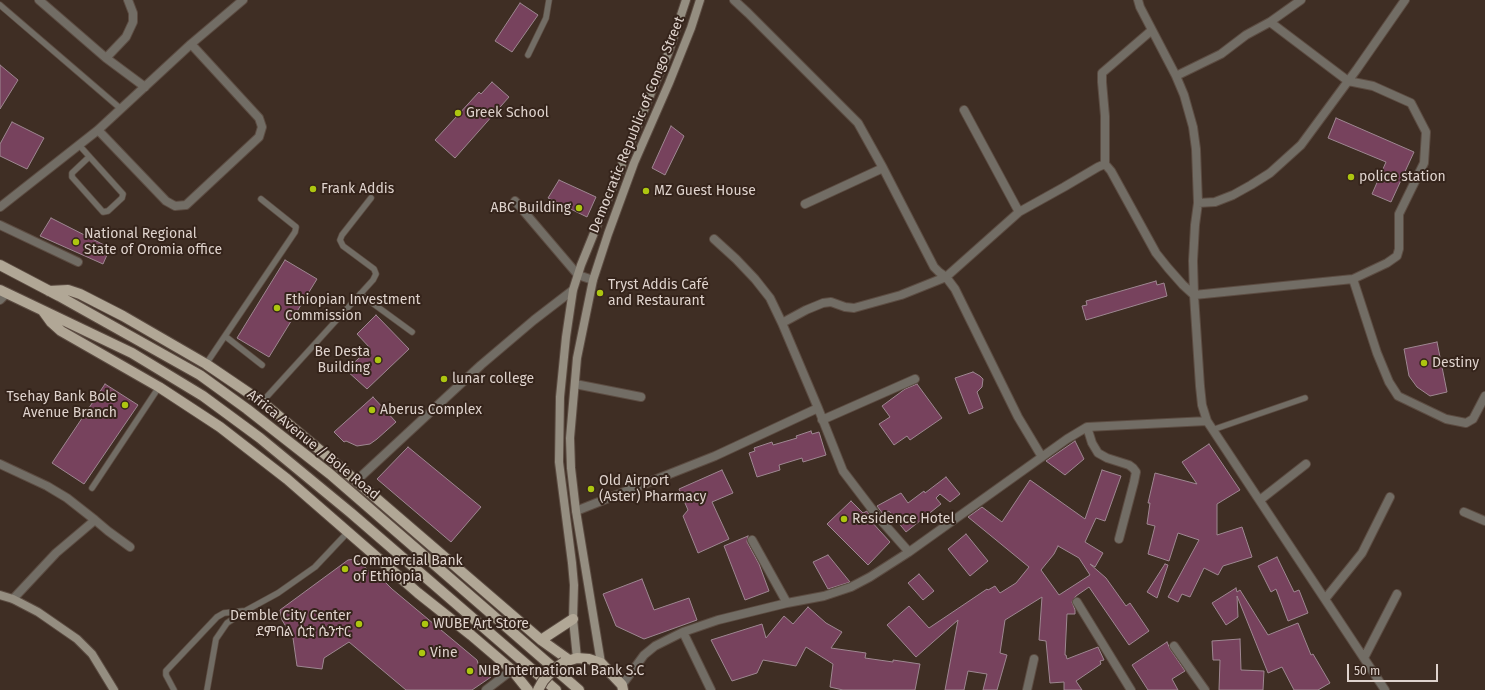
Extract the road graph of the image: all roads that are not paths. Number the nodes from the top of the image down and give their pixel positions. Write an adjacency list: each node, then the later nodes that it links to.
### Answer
1 (39, 0): 16 (street)
2 (128, 0): 16 (street)
3 (243, 0): 14 (street)
4 (549, 0): 15 (lane)
5 (686, 0): 38 (main road, Democratic Republic of Congo Street)
6 (700, 0): 41 (main road, Democratic Republic of Congo Street)
7 (734, 0): 26 (street)
8 (1138, 0): 13 (street)
9 (1301, 0): 12 (street)
10 (1405, 0): 18 (street)
11 (0, 5): 20 (lane)
12 (1270, 22): 17 (street); 18 (street)
13 (1152, 30): 17 (street); 25 (street)
14 (192, 44): 19 (street); 22 (street)
15 (528, 55)
16 (106, 58): 19 (street)
17 (1176, 76): 30 (street)
18 (1348, 81): 30 (street); 40 (street)
19 (145, 88): 20 (street)
20 (121, 109): 22 (street)
21 (964, 110): 33 (street)
22 (98, 130): 23 (street)
23 (79, 145): 24 (lane); 32 (street)
24 (89, 157): 24 (lane)
25 (1105, 164): 33 (street); 46 (street)
26 (883, 168): 31 (street); 39 (street)
27 (371, 198): 44 (lane)
28 (261, 199): 50 (lane)
29 (515, 201): 38 (street)
30 (1198, 203): 46 (street)
31 (805, 204)
32 (0, 207)
33 (1019, 212): 39 (street)
34 (0, 225): 36 (street)
35 (714, 239): 48 (street)
36 (78, 262)
37 (0, 265): 43 (main road, Africa Avenue / Bole Road)
38 (578, 275): 41 (street); 42 (main road, Democratic Republic of Congo Street)
39 (946, 278): 48 (street); 65 (street)
40 (1354, 279): 46 (street); 56 (street)
41 (593, 280): 54 (main road, Democratic Republic of Congo Street)
42 (573, 290): 68 (street); 81 (main road, Democratic Republic of Congo Street)
43 (49, 291): 51 (main road); 107 (main road, Africa Avenue / Bole Road)
44 (360, 294): 49 (lane); 59 (lane)
45 (2, 295): 47 (main road, Africa Avenue / Bole Road)
46 (1194, 295): 62 (street)
47 (42, 310): 55 (main road); 106 (main road, Africa Avenue / Bole Road)
48 (782, 323): 60 (street)
49 (412, 332)
50 (225, 336): 51 (lane); 52 (lane)
51 (206, 364): 59 (main road)
52 (262, 366)
53 (915, 379): 61 (street)
54 (575, 384): 57 (street); 72 (main road, Democratic Republic of Congo Street)
55 (159, 387): 69 (lane); 76 (main road)
56 (1485, 396)
57 (641, 397)
58 (1305, 398): 64 (lane)
59 (262, 402): 68 (main road)
60 (818, 408): 61 (street); 72 (street)
61 (822, 420): 80 (street)
62 (1207, 421): 63 (street); 64 (street)
63 (1087, 427): 65 (street); 77 (street)
64 (1212, 430): 71 (street)
65 (1042, 457): 80 (street)
66 (0, 464): 74 (street)
67 (1306, 464): 71 (street)
68 (356, 481): 92 (main road)
69 (92, 488)
70 (1390, 497): 86 (street)
71 (1260, 500): 86 (street)
72 (576, 511): 82 (main road, Democratic Republic of Congo Street)
73 (1464, 512): 75 (street)
74 (95, 520): 79 (street); 85 (street)
75 (1485, 521)
76 (348, 532): 89 (lane); 98 (main road)
77 (1119, 539)
78 (752, 540): 88 (street)
79 (130, 547)
80 (909, 552): 88 (street)
81 (574, 585): 82 (main road); 90 (main road, Democratic Republic of Congo Street)
82 (589, 586): 97 (main road, Democratic Republic of Congo Street)
83 (1397, 594): 94 (street)
84 (0, 595): 85 (main road)
85 (13, 598): 100 (main road)
86 (1325, 599): 94 (street)
87 (1077, 602): 110 (street)
88 (787, 603): 91 (street)
89 (245, 611): 101 (lane); 102 (lane)
90 (573, 619): 92 (main road); 96 (main road, Democratic Republic of Congo Street)
91 (683, 632): 99 (street); 108 (street)
92 (541, 640): 96 (main road)
93 (1174, 646): 111 (street)
94 (1364, 658): 112 (street)
95 (1034, 659): 109 (street)
96 (570, 660): 97 (main road); 105 (main road, bridge)
97 (601, 663): 99 (main road)
98 (512, 670): 103 (street); 104 (main road)
99 (622, 687)
100 (114, 690)
101 (174, 690)
102 (207, 690)
103 (486, 690)
104 (528, 690)
105 (538, 690)
106 (556, 690)
107 (579, 690)
108 (711, 690)
109 (1027, 690)
110 (1131, 690)
111 (1205, 690)
112 (1385, 690)

